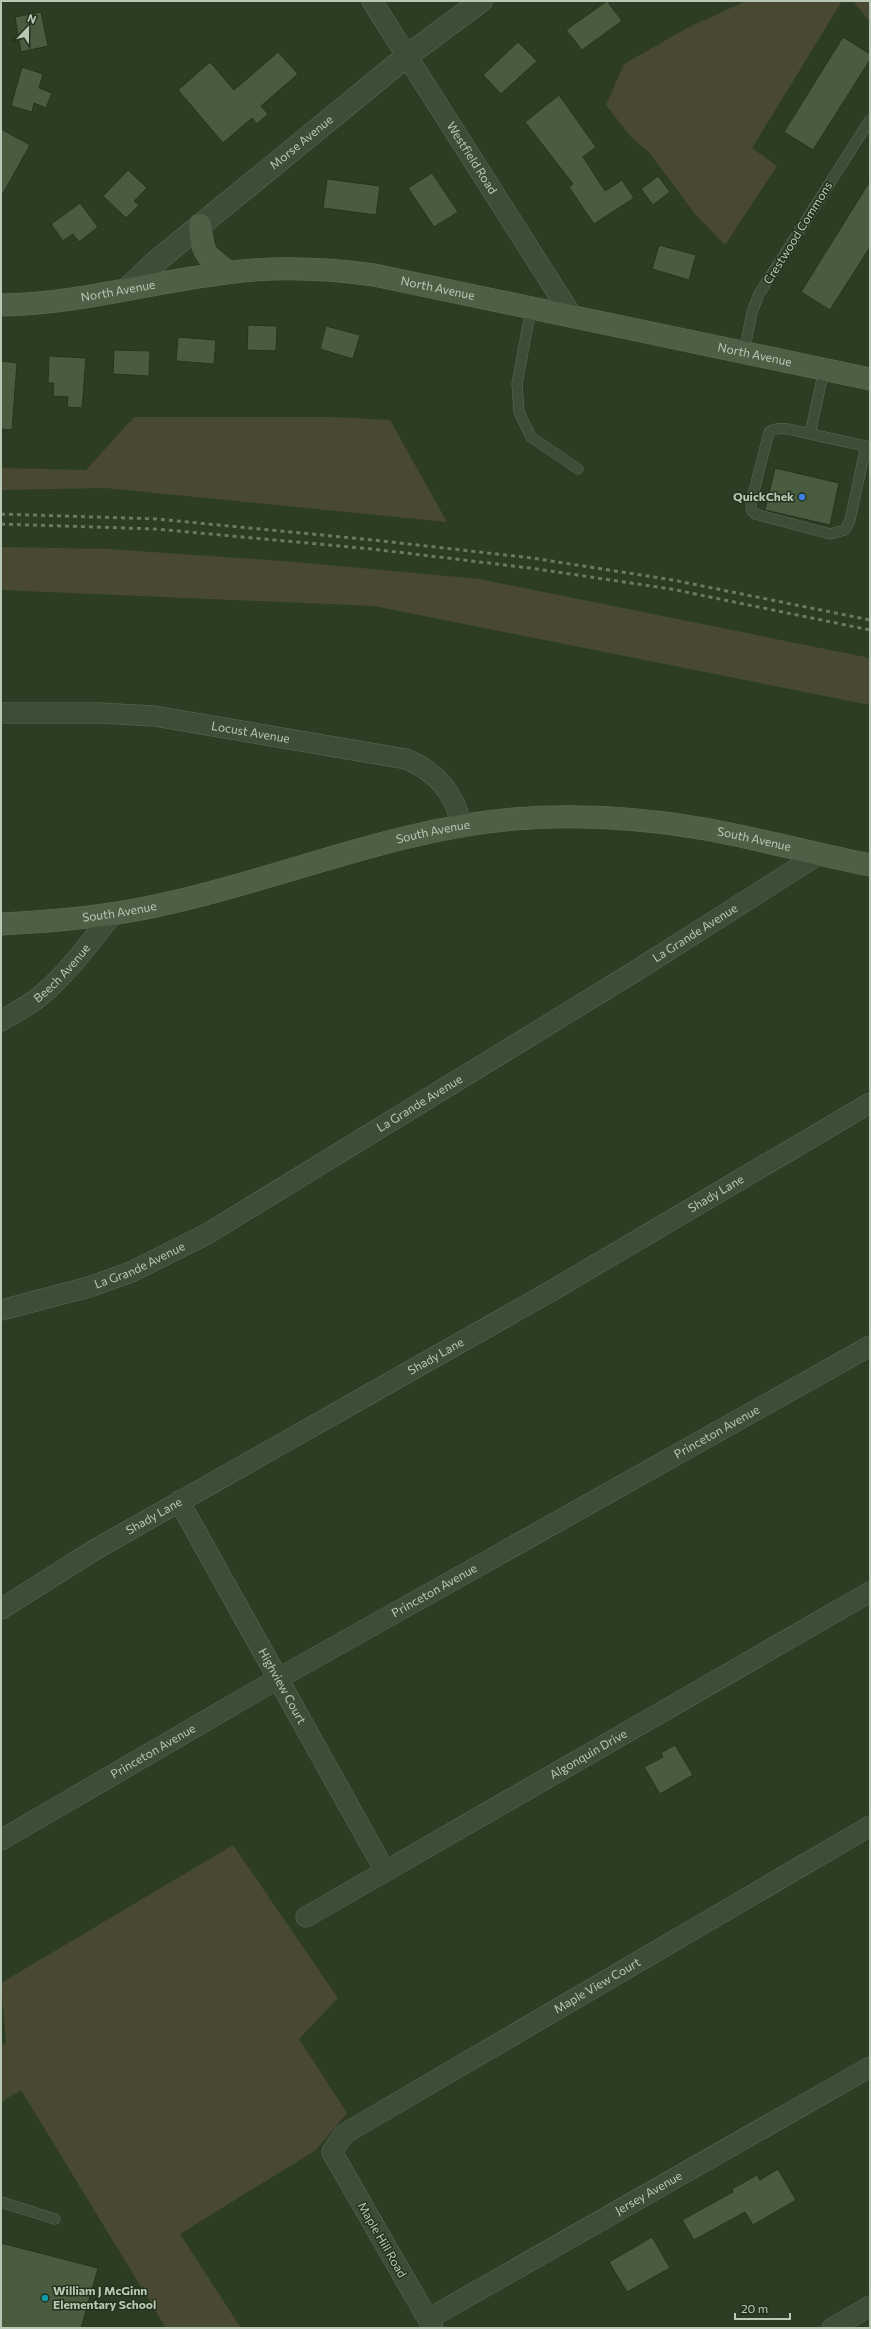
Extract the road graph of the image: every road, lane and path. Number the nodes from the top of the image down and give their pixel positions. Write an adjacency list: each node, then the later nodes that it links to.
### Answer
1 (372, 1): 3 (street, Westfield Road)
2 (481, 1): 3 (street, Morse Avenue)
3 (407, 56): 5 (street, Morse Avenue); 10 (street, Westfield Road)
4 (870, 120): 11 (lane, Crestwood Commons)
5 (200, 225): 6 (main road); 7 (street, Morse Avenue)
6 (228, 272): 7 (main road, North Avenue); 9 (main road, North Avenue)
7 (127, 290): 8 (main road, North Avenue)
8 (1, 305)
9 (531, 308): 10 (main road, North Avenue); 16 (lane)
10 (572, 316): 11 (main road, North Avenue)
11 (744, 353): 12 (main road, North Avenue)
12 (824, 370): 13 (main road, North Avenue); 14 (lane)
13 (870, 379)
14 (810, 434): 15 (lane); 15 (lane)
15 (868, 446)
16 (578, 469)
17 (1, 713): 18 (street, Locust Avenue)
18 (462, 827): 19 (main road, South Avenue); 21 (main road, South Avenue)
19 (818, 855): 20 (main road, South Avenue); 25 (street, La Grande Avenue)
20 (870, 865)
21 (112, 915): 22 (main road, South Avenue); 23 (street, Beech Avenue)
22 (1, 924)
23 (1, 1021)
24 (870, 1103): 27 (street, Shady Lane)
25 (1, 1310)
26 (870, 1346): 30 (street, Princeton Avenue)
27 (179, 1501): 29 (street, Shady Lane); 30 (street, Highview Court)
28 (870, 1592): 33 (street, Algonquin Drive)
29 (1, 1609)
30 (279, 1678): 32 (street, Princeton Avenue); 33 (street, Highview Court)
31 (870, 1826): 36 (street, Maple View Court)
32 (1, 1840)
33 (385, 1871): 34 (street, Algonquin Drive)
34 (306, 1917)
35 (870, 2067): 40 (street, Jersey Avenue)
36 (332, 2152): 40 (street, Maple Hill Road)
37 (1, 2202): 38 (lane)
38 (55, 2219)
39 (870, 2306): 41 (street)
40 (430, 2324)
41 (832, 2328)

